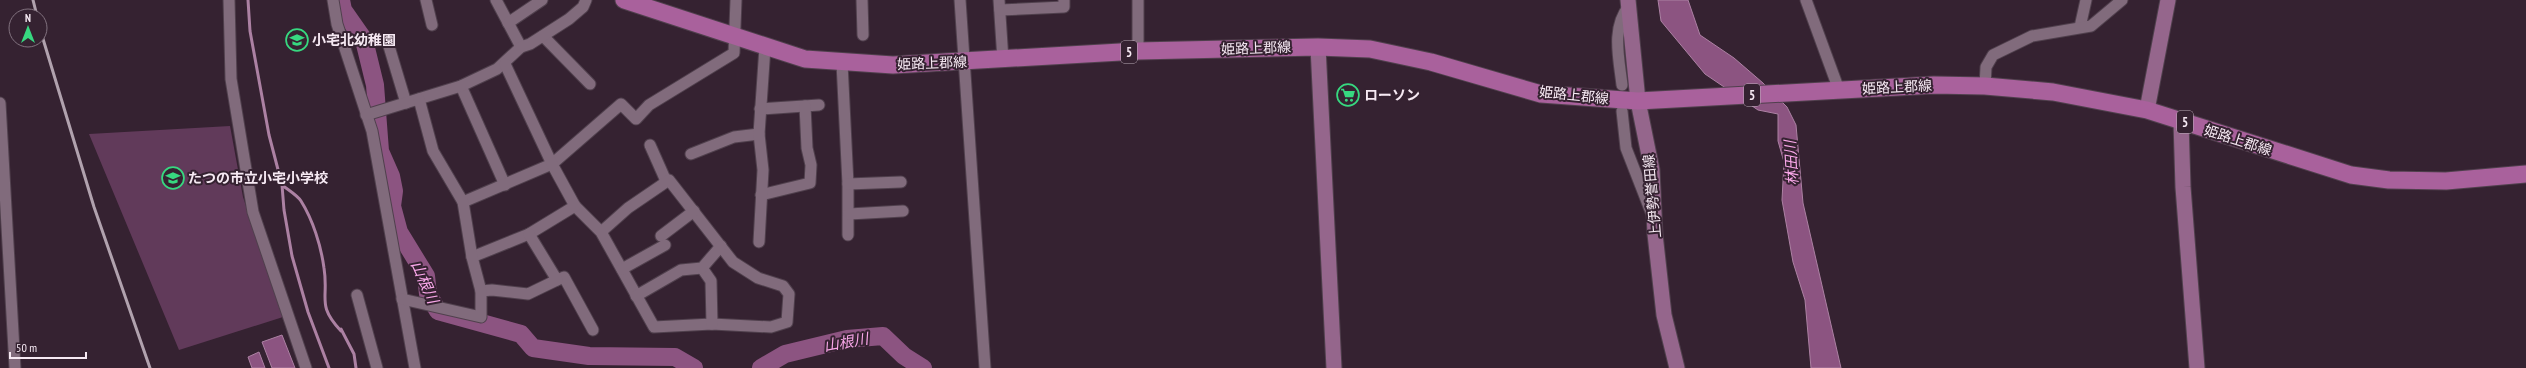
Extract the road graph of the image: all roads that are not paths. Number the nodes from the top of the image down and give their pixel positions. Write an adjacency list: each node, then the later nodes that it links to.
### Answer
1 (229, 0): 82 (street)
2 (333, 0): 48 (street)
3 (426, 0): 20 (street)
4 (496, 0): 19 (street)
5 (542, 0): 19 (street)
6 (586, 0): 23 (street)
7 (624, 0): 24 (main road, 姫路上郡線 / 5)
8 (736, 0): 24 (street)
9 (862, 0): 22 (street)
10 (960, 0): 31 (street)
11 (1064, 0): 18 (street)
12 (1138, 0): 29 (street)
13 (1806, 0): 38 (street)
14 (2086, 0): 21 (street)
15 (2122, 0): 21 (street)
16 (2168, 0): 46 (street)
17 (1628, 3): 35 (street); 40 (street, 上伊勢誉田線)
18 (999, 5): 30 (street)
19 (508, 23): 27 (street)
20 (432, 25)
21 (2080, 27): 37 (street)
22 (863, 35)
23 (543, 36): 27 (street); 34 (street)
24 (734, 36): 28 (main road, 姫路上郡線 / 5); 53 (street)
25 (388, 43): 42 (street)
26 (1318, 46): 29 (main road, 姫路上郡線 / 5); 40 (main road, 姫路上郡線 / 5); 86 (street)
27 (521, 47): 33 (street)
28 (765, 47): 32 (main road, 姫路上郡線 / 5); 45 (street)
29 (1138, 51): 30 (main road, 姫路上郡線 / 5)
30 (1003, 60): 31 (main road, 姫路上郡線 / 5)
31 (966, 62): 32 (main road, 姫路上郡線 / 5); 85 (street)
32 (842, 63): 57 (street)
33 (505, 64): 36 (street); 53 (street)
34 (590, 84)
35 (1622, 85)
36 (461, 86): 39 (street); 58 (street)
37 (1985, 86): 38 (main road, 姫路上郡線 / 5); 46 (main road, 姫路上郡線 / 5)
38 (1839, 90): 40 (main road, 姫路上郡線 / 5)
39 (419, 99): 42 (street); 60 (street)
40 (1638, 101): 65 (street, 上伊勢誉田線)
41 (0, 103): 81 (street)
42 (406, 103): 48 (street)
43 (819, 105): 44 (street)
44 (805, 106): 45 (street); 59 (street)
45 (760, 109): 50 (street)
46 (2147, 110): 49 (main road, 姫路上郡線 / 5)
47 (1622, 111): 65 (street)
48 (366, 115): 78 (street)
49 (2181, 121): 54 (main road, 姫路上郡線 / 5); 88 (street)
50 (759, 134): 52 (street); 59 (street)
51 (650, 144): 55 (street)
52 (691, 154)
53 (552, 164): 58 (street); 61 (street)
54 (2526, 174)
55 (666, 181): 62 (street); 66 (street)
56 (901, 182): 57 (street)
57 (848, 184): 64 (street)
58 (504, 185): 60 (street)
59 (762, 195): 69 (street)
60 (463, 202): 71 (street)
61 (575, 206): 66 (street); 67 (street)
62 (694, 211): 70 (street); 73 (street)
63 (902, 211): 64 (street)
64 (849, 214): 68 (street)
65 (1654, 222): 87 (street, 上伊勢誉田線)
66 (601, 232): 73 (street)
67 (529, 234): 71 (street); 74 (street)
68 (848, 235)
69 (759, 242)
70 (721, 246): 72 (street); 79 (street)
71 (472, 257): 75 (street)
72 (702, 268): 77 (street); 79 (street)
73 (622, 270): 77 (street)
74 (557, 280): 75 (street); 80 (street)
75 (481, 291): 78 (street)
76 (357, 295): 83 (street)
77 (636, 296): 79 (street)
78 (402, 299): 84 (street)
79 (712, 324)
80 (593, 330)
81 (15, 368)
82 (306, 368)
83 (377, 368)
84 (415, 368)
85 (985, 368)
86 (1334, 368)
87 (1677, 368)
88 (2197, 368)

